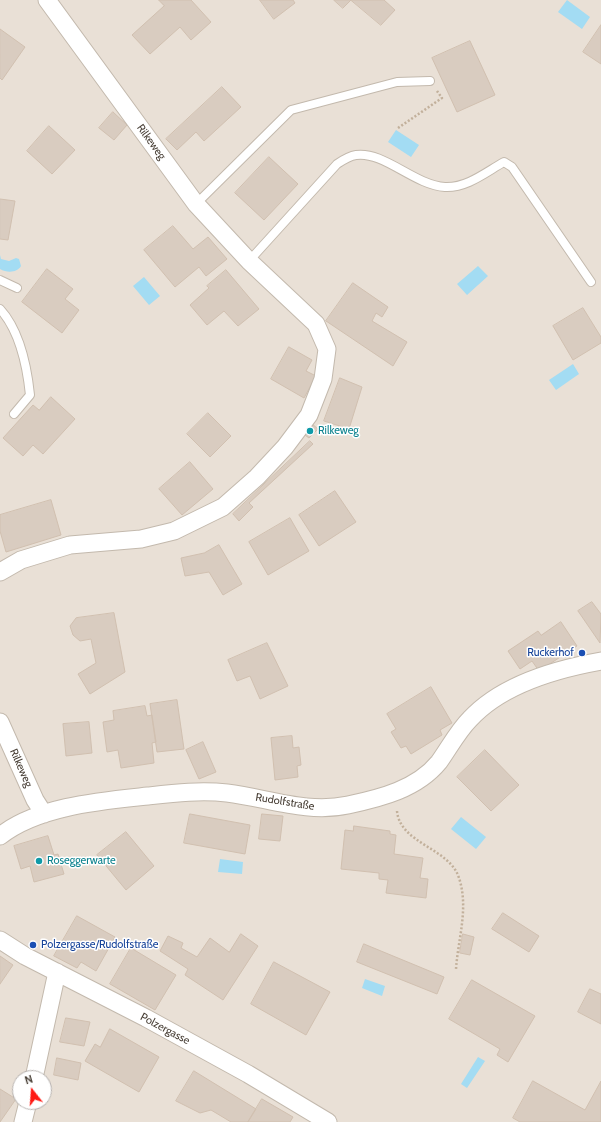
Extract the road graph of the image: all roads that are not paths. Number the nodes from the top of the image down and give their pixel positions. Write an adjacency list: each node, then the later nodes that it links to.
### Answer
1 (47, 0): 3 (street, Rilkeweg)
2 (430, 81): 3 (lane)
3 (196, 204): 4 (street, Rilkeweg)
4 (250, 260): 6 (lane); 10 (street, Rilkeweg)
5 (0, 280): 7 (lane)
6 (592, 282)
7 (17, 288)
8 (0, 309): 9 (lane)
9 (14, 414)
10 (0, 572)
11 (601, 661): 13 (street, Rudolfstraße)
12 (0, 722): 13 (street, Rilkeweg)
13 (44, 814): 14 (street, Rudolfstraße)
14 (0, 836)
15 (0, 940): 16 (street, Polzergasse)
16 (58, 972): 17 (street); 20 (street, Polzergasse)
17 (36, 1070)
18 (26, 1110): 19 (street)
19 (23, 1122)
20 (328, 1122)

